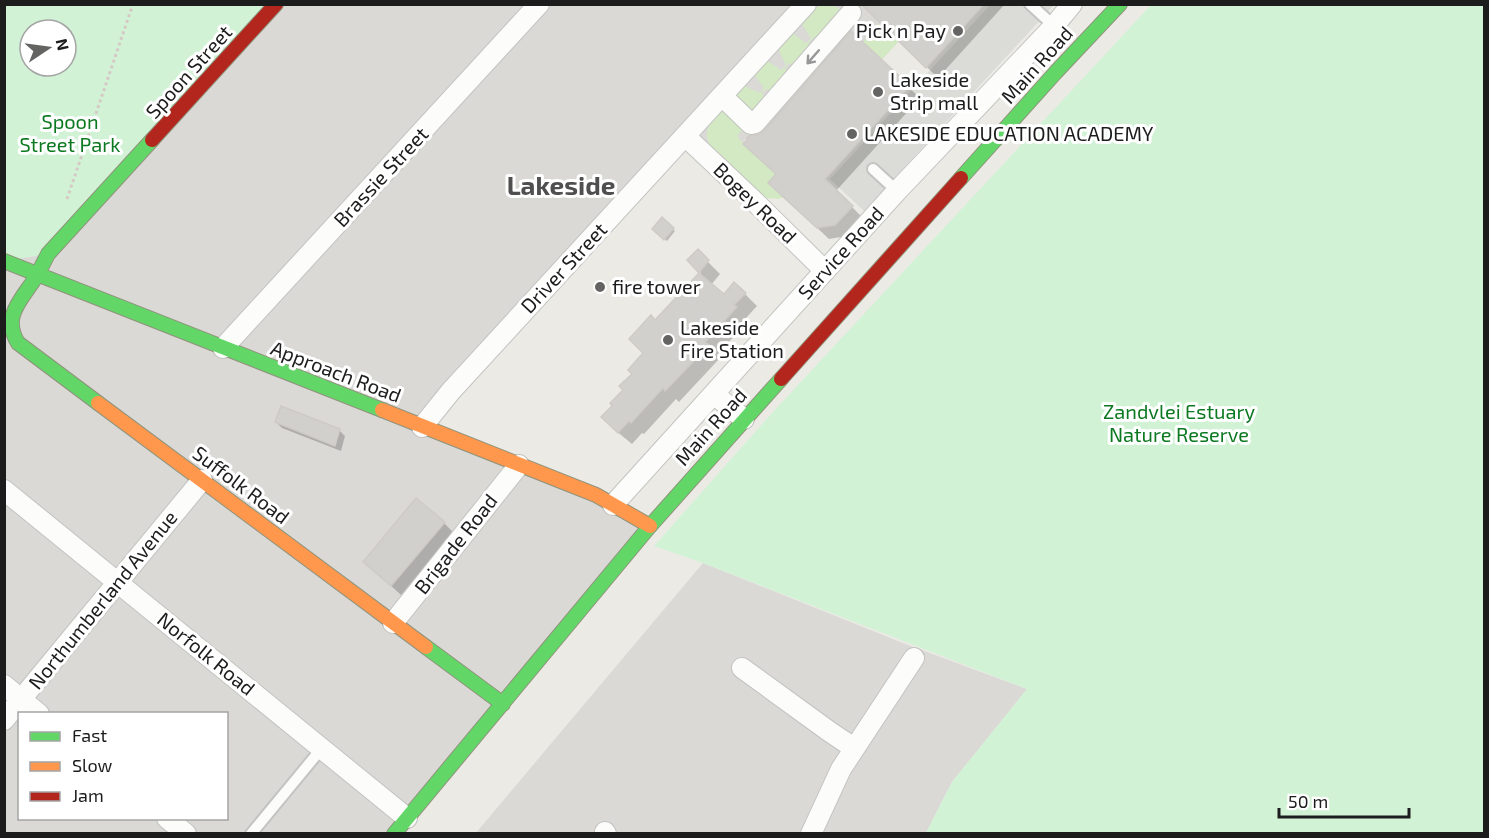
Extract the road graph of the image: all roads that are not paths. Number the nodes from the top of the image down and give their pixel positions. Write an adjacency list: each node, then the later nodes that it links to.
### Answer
1 (276, 4): 15 (street, Spoon Street)
2 (539, 4): 16 (street, Brassie Street)
3 (806, 4): 9 (street, Driver Street)
4 (1030, 4): 8 (lane)
5 (1072, 4): 8 (street, Service Road)
6 (1120, 4): 18 (street, Main Road)
7 (851, 7): 9 (street, one-way to 9)
8 (1054, 26): 12 (street, Service Road)
9 (722, 96): 10 (street, Driver Street)
10 (685, 136): 14 (street, Bogey Road); 19 (street, Driver Street)
11 (873, 169): 12 (lane)
12 (897, 191): 14 (street, Service Road)
13 (4, 261): 15 (street, Approach Road)
14 (825, 271): 17 (street, Service Road)
15 (38, 275): 16 (street, Approach Road); 21 (street, Suffolk Road)
16 (223, 348): 19 (street, Approach Road)
17 (714, 394): 18 (street); 23 (street, Service Road)
18 (744, 419): 24 (street, Main Road)
19 (422, 427): 20 (street, Approach Road)
20 (519, 465): 23 (street, Approach Road); 26 (street, Brigade Road)
21 (202, 480): 25 (street, Northumberland Avenue); 26 (street, Suffolk Road)
22 (4, 490): 25 (street, Norfolk Road)
23 (613, 505): 24 (street, Approach Road)
24 (650, 526): 31 (street, Main Road)
25 (118, 581): 30 (street, Northumberland Avenue); 34 (street, Norfolk Road)
26 (393, 623): 31 (street, Suffolk Road)
27 (914, 658): 35 (street)
28 (742, 668): 35 (street)
29 (4, 685): 30 (street)
30 (21, 699): 32 (street); 33 (street, Northumberland Avenue)
31 (502, 704): 36 (street, Main Road)
32 (37, 712)
33 (4, 720)
34 (322, 748): 36 (street, Norfolk Road); 39 (lane)
35 (855, 748): 41 (street)
36 (407, 818): 40 (street, Main Road)
37 (168, 820): 38 (street)
38 (186, 834)
39 (251, 834)
40 (394, 834)
41 (811, 834)

